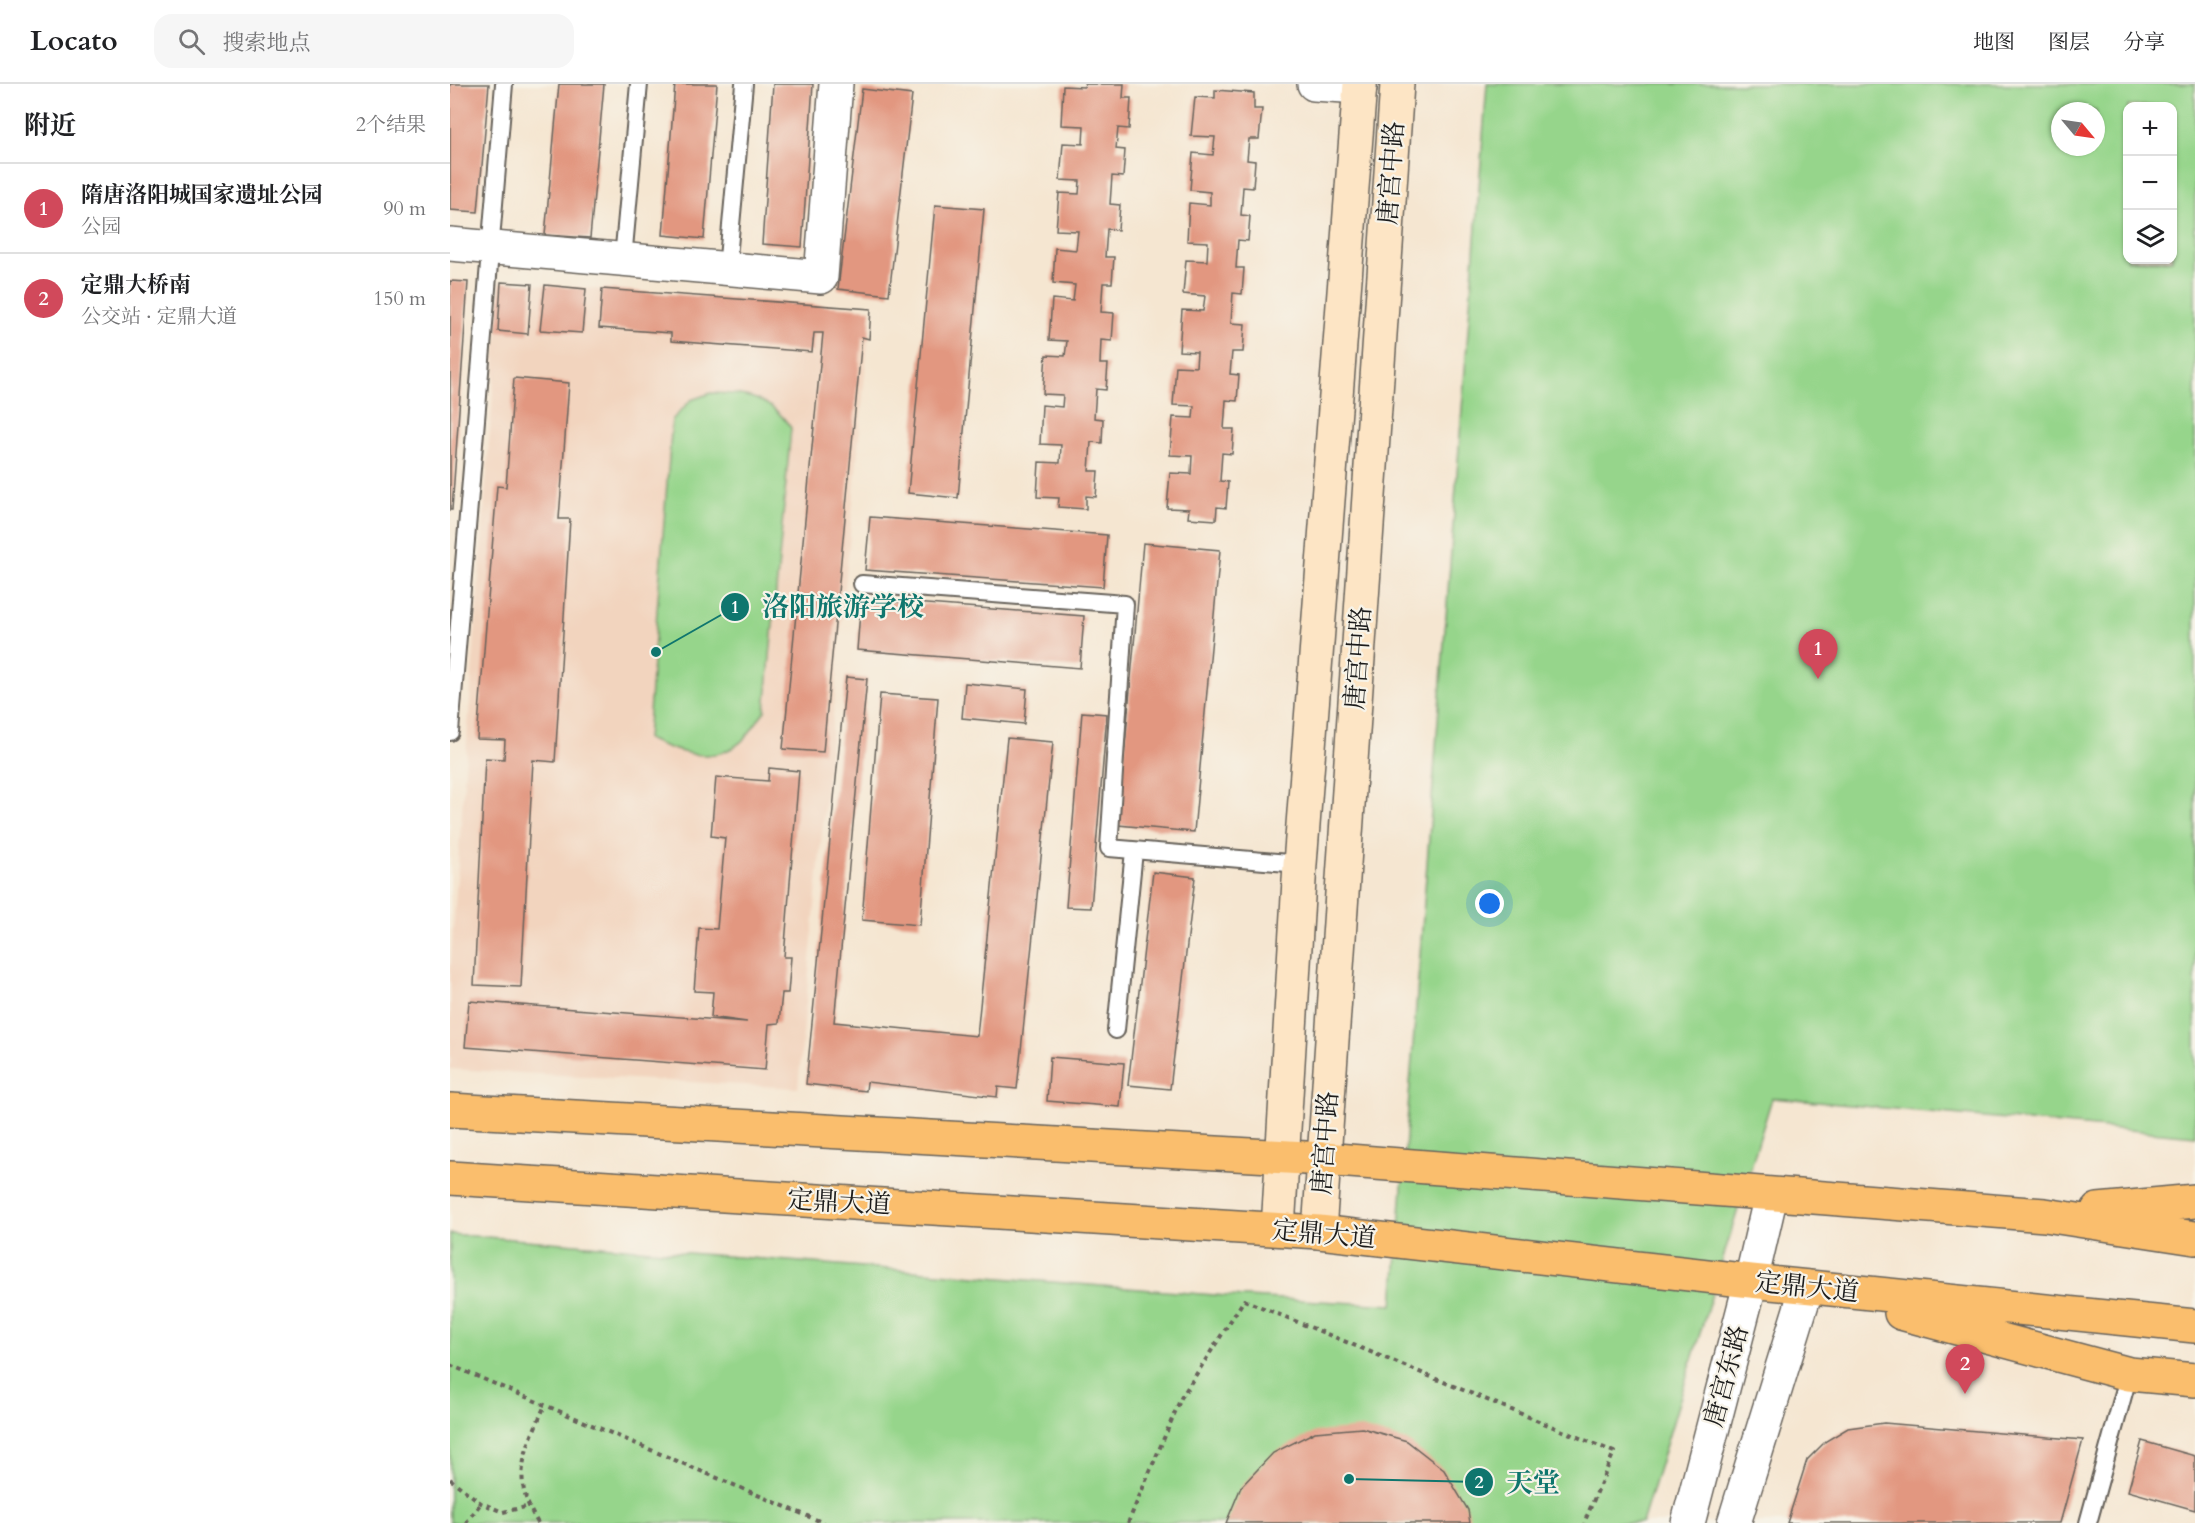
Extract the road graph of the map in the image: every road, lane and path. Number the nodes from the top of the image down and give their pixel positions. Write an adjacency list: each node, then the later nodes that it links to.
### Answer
1 (504, 84): 9 (lane)
2 (639, 84): 10 (lane)
3 (744, 84): 11 (lane)
4 (836, 84): 11 (street)
5 (1314, 84): 7 (street)
6 (1397, 84): 19 (main road, 唐宫中路)
7 (1360, 86): 15 (main road, 唐宫中路)
8 (450, 244): 9 (street)
9 (489, 248): 10 (street); 13 (lane)
10 (622, 260): 11 (street)
11 (727, 269)
12 (862, 584): 14 (lane)
13 (450, 732)
14 (1134, 850): 15 (lane); 16 (lane)
15 (1300, 864): 18 (main road, 唐宫中路)
16 (1116, 1030)
17 (450, 1110): 18 (main road)
18 (1282, 1157): 19 (main road); 24 (main road, 唐宫中路)
19 (1323, 1159): 21 (main road); 25 (main road, 唐宫中路)
20 (450, 1178): 24 (main road, 定鼎大道)
21 (1771, 1194): 23 (main road); 27 (street, 唐宫东路)
22 (2195, 1201): 23 (main road)
23 (2045, 1215): 26 (main road)
24 (1278, 1229): 25 (main road, 定鼎大道)
25 (1319, 1232): 27 (main road, 定鼎大道)
26 (2195, 1238)
27 (1751, 1281): 28 (main road, 定鼎大道); 42 (street, 唐宫东路)
28 (1807, 1287): 29 (main road, 定鼎大道); 31 (main road); 43 (street, 唐宫东路)
29 (2195, 1326)
30 (450, 1365): 33 (path)
31 (2129, 1374): 32 (main road); 44 (lane)
32 (2195, 1380)
33 (545, 1405): 36 (path); 39 (path)
34 (450, 1479): 35 (path)
35 (482, 1503): 36 (path); 37 (path)
36 (530, 1506): 38 (path)
37 (466, 1523)
38 (538, 1523)
39 (824, 1523)
40 (1128, 1523): 41 (path)
41 (1584, 1523)
42 (1688, 1523)
43 (1734, 1523)
44 (2088, 1523)

